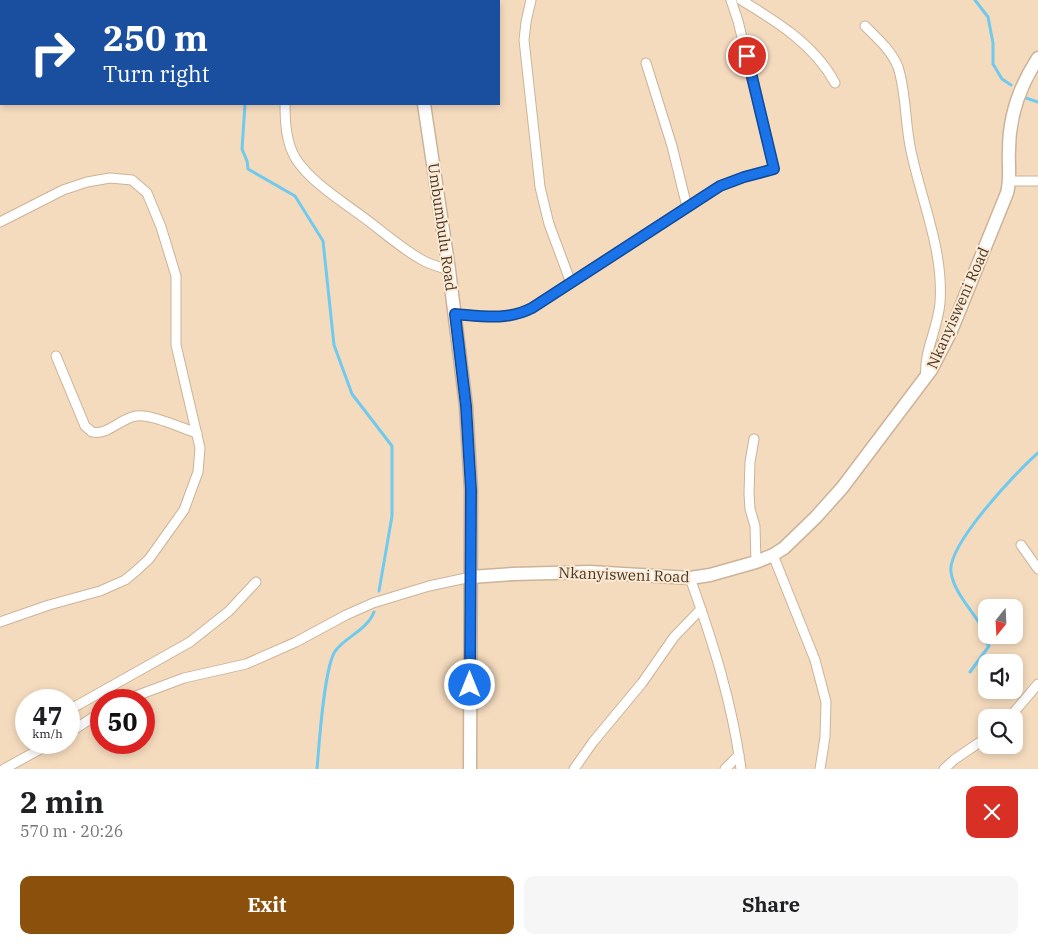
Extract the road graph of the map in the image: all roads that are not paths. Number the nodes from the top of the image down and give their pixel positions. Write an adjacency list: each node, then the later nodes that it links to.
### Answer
1 (531, 0): 15 (street)
2 (731, 0): 12 (street)
3 (741, 0): 7 (street)
4 (864, 26): 18 (street)
5 (1038, 58): 10 (street, Nkanyisweni Road)
6 (646, 63): 12 (street)
7 (835, 83)
8 (285, 105): 14 (street)
9 (424, 105): 14 (street, Umbumbulu Road)
10 (1010, 181): 11 (street); 18 (street, Nkanyisweni Road)
11 (1038, 181)
12 (686, 207): 15 (street)
13 (0, 222): 19 (street)
14 (449, 270): 16 (street, Umbumbulu Road)
15 (571, 283): 16 (street)
16 (455, 314): 25 (street, Umbumbulu Road)
17 (56, 356): 19 (street)
18 (926, 377): 22 (street, Nkanyisweni Road)
19 (197, 433): 29 (street)
20 (754, 439): 23 (street)
21 (1021, 545): 24 (street)
22 (773, 555): 23 (street, Nkanyisweni Road); 42 (street)
23 (756, 562): 26 (street, Nkanyisweni Road)
24 (1038, 570)
25 (471, 577): 26 (street, Nkanyisweni Road); 31 (street, Nkanyisweni Road); 38 (street, Umbumbulu Road)
26 (690, 578): 28 (street)
27 (256, 582): 32 (street)
28 (701, 608): 36 (street); 39 (street)
29 (0, 622)
30 (1038, 684): 33 (street)
31 (155, 689)
32 (80, 704)
33 (1017, 709)
34 (978, 743): 43 (street)
35 (28, 754): 37 (street)
36 (739, 755): 40 (street); 41 (street)
37 (4, 769)
38 (470, 769)
39 (574, 769)
40 (725, 769)
41 (741, 769)
42 (820, 769)
43 (944, 769)

